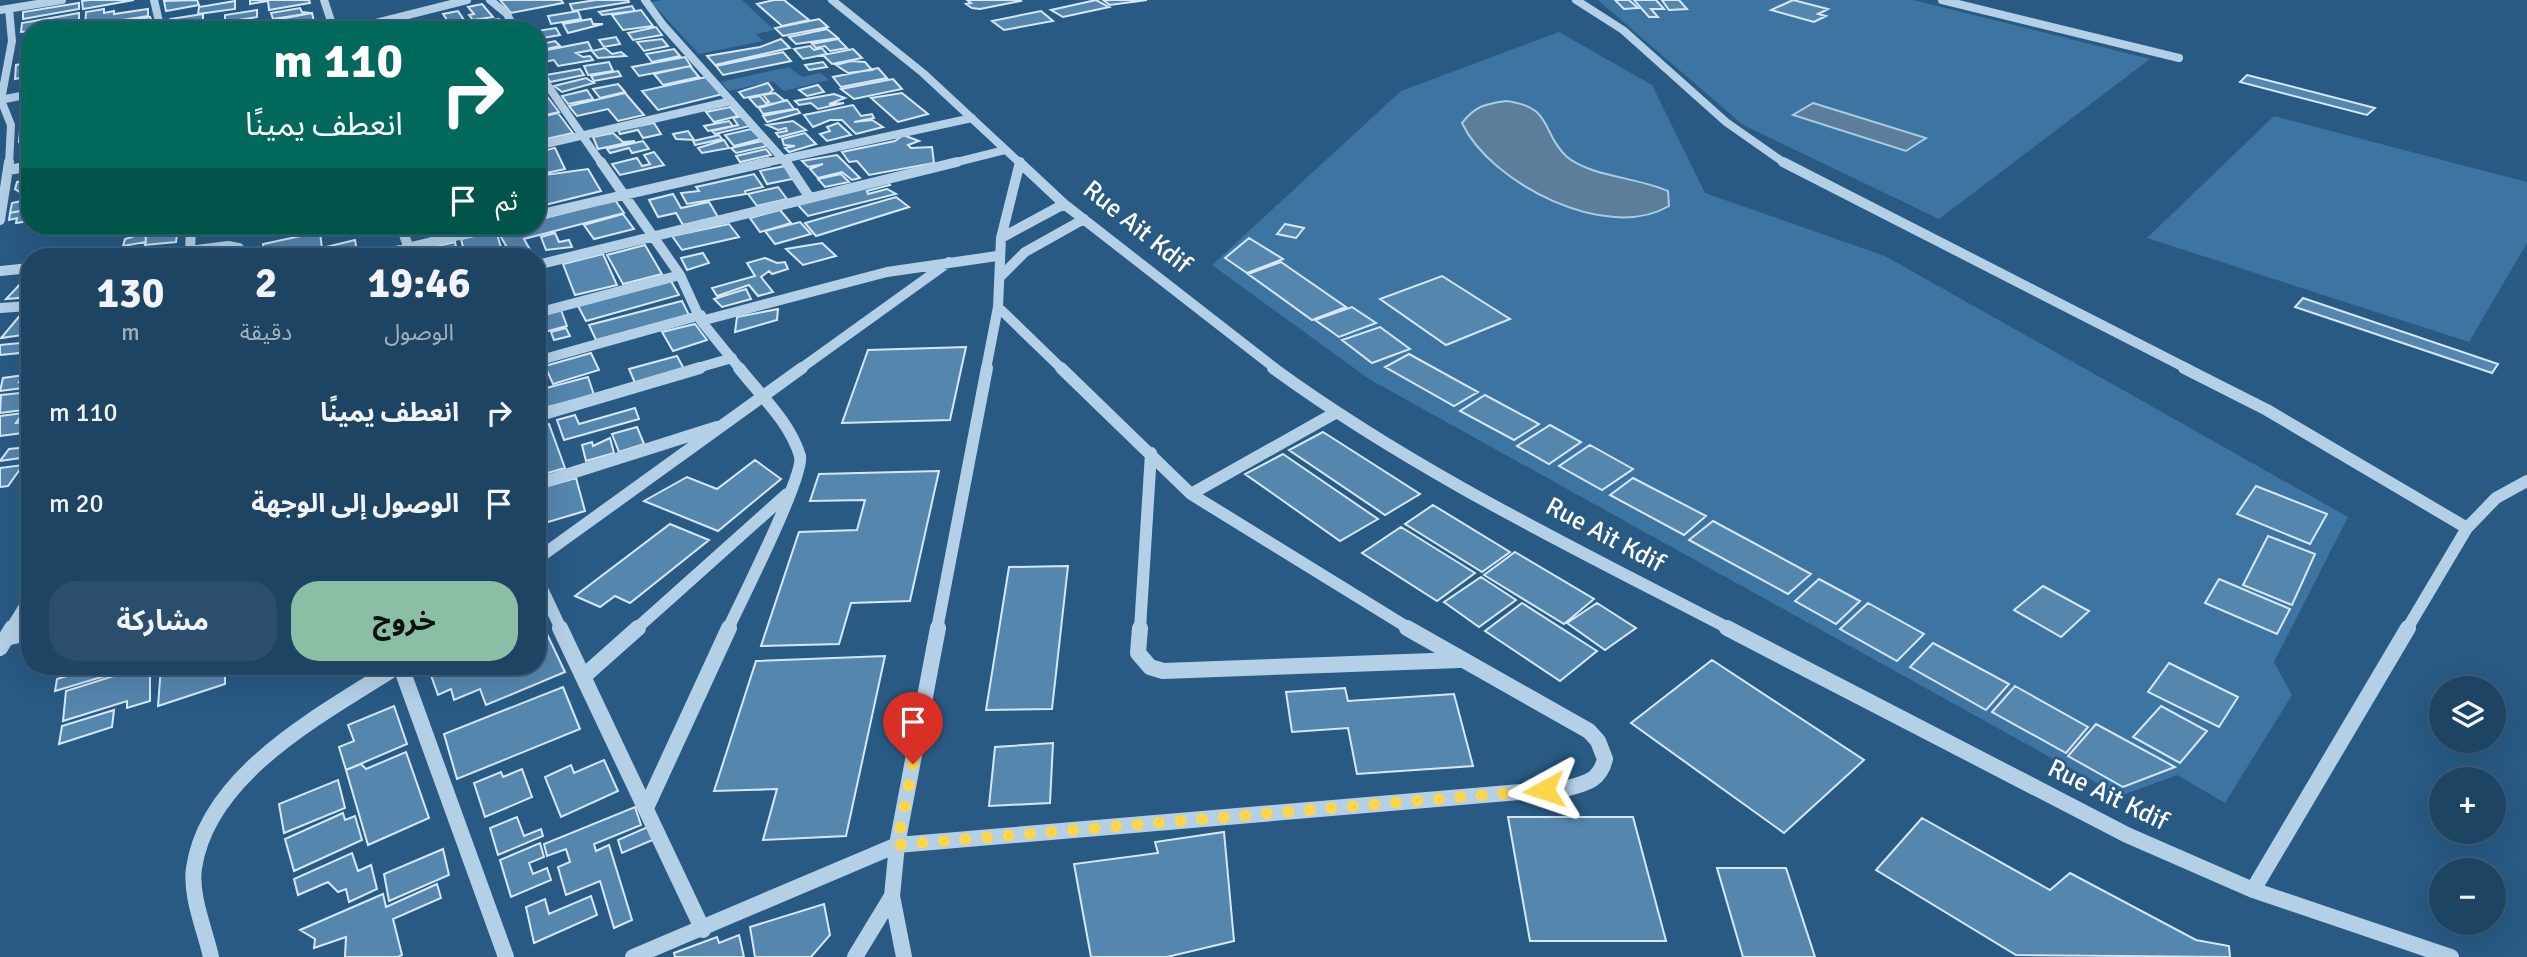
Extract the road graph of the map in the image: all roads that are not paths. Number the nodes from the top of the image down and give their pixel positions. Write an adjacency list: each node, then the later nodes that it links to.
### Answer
1 (62, 0): 10 (street)
2 (155, 0): 11 (street)
3 (324, 0): 12 (street)
4 (467, 0): 13 (street)
5 (490, 0): 14 (street)
6 (645, 0): 19 (street)
7 (832, 0): 20 (street, Rue Ait Kdif)
8 (1578, 0): 62 (street)
9 (1942, 0): 15 (street)
10 (5, 10): 18 (street)
11 (158, 21)
12 (331, 21)
13 (384, 21)
14 (510, 21)
15 (2179, 58)
16 (546, 80): 21 (street)
17 (21, 96): 18 (street)
18 (1, 100): 27 (street)
19 (731, 101): 21 (street); 24 (street)
20 (971, 118): 23 (street, Rue Ait Kdif); 24 (street)
21 (581, 136): 22 (street); 28 (street)
22 (546, 144)
23 (1005, 150): 25 (street, Rue Ait Kdif); 29 (street)
24 (784, 159): 28 (street); 29 (street)
25 (1020, 162): 30 (street, Rue Ait Kdif); 37 (street)
26 (21, 168): 27 (street)
27 (9, 170): 33 (street)
28 (623, 193): 31 (street); 36 (street)
29 (810, 198): 36 (street)
30 (1064, 204): 32 (street, Rue Ait Kdif); 37 (street)
31 (546, 213)
32 (1084, 219): 45 (street); 54 (street, Rue Ait Kdif)
33 (0, 220)
34 (404, 235): 38 (street)
35 (460, 235): 38 (street)
36 (655, 236): 41 (street); 44 (street)
37 (1001, 238): 39 (street)
38 (409, 248)
39 (997, 256): 40 (street); 45 (street)
40 (949, 262): 50 (street); 53 (street)
41 (546, 263)
42 (21, 269): 43 (street)
43 (0, 271)
44 (680, 275): 48 (street); 50 (street)
45 (1001, 276): 46 (street)
46 (998, 307): 57 (street); 73 (street)
47 (5, 308): 49 (street)
48 (546, 311)
49 (0, 318)
50 (701, 318): 51 (street); 52 (street)
51 (732, 358): 53 (street); 55 (street)
52 (546, 359)
53 (764, 398): 56 (street); 60 (street)
54 (1335, 412): 61 (street); 74 (street, Rue Ait Kdif)
55 (546, 413)
56 (730, 423): 58 (street); 63 (street)
57 (1152, 453): 61 (street); 68 (street)
58 (546, 481)
59 (2525, 483): 62 (street)
60 (792, 490): 71 (street); 72 (street)
61 (1191, 494): 68 (street)
62 (2467, 528): 74 (street)
63 (546, 553)
64 (546, 597): 71 (street)
65 (21, 613): 67 (street)
66 (21, 636): 67 (street)
67 (3, 643)
68 (1460, 660): 73 (street)
69 (387, 675): 77 (street)
70 (402, 675): 78 (street)
71 (583, 676): 72 (street)
72 (646, 808): 76 (street)
73 (897, 845): 75 (street); 76 (street)
74 (2253, 890): 82 (street, Rue Ait Kdif)
75 (892, 896): 80 (street); 81 (street)
76 (703, 930): 79 (street)
77 (211, 957)
78 (506, 957)
79 (633, 957)
80 (855, 957)
81 (904, 957)
82 (2451, 957)

